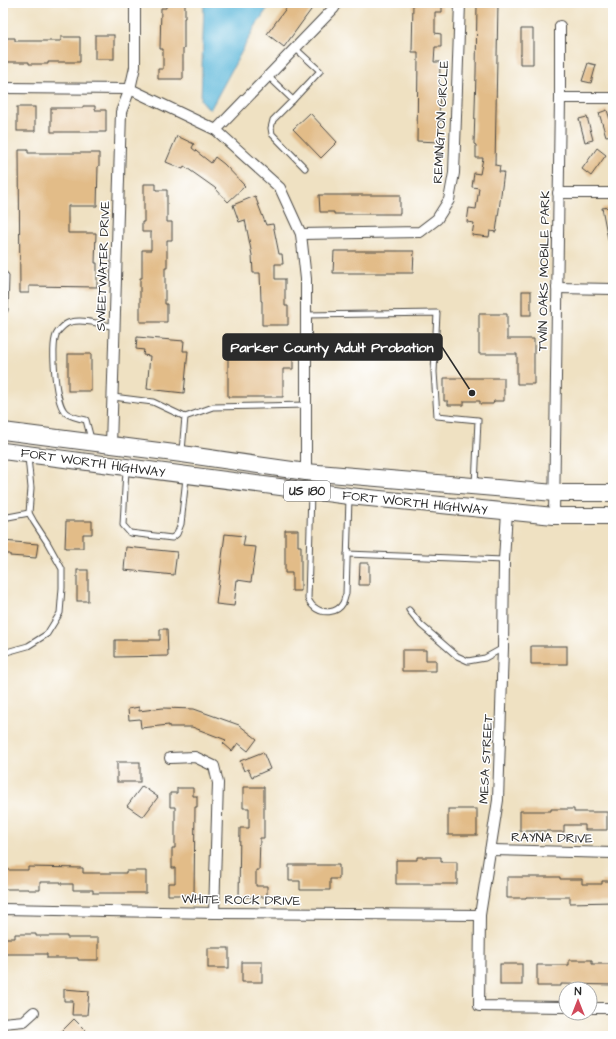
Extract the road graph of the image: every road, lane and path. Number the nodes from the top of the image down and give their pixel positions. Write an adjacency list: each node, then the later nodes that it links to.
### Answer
1 (135, 3): 8 (street)
2 (336, 3): 5 (street)
3 (460, 3): 16 (street, REMINGTON CIRCLE)
4 (560, 26): 9 (street, TWIN OAKS MOBILE PARK)
5 (295, 48): 6 (street); 11 (lane)
6 (268, 76): 11 (lane); 12 (street)
7 (3, 88): 8 (street)
8 (130, 89): 12 (street); 22 (street, SWEETWATER DRIVE)
9 (560, 98): 10 (street); 14 (street, TWIN OAKS MOBILE PARK)
10 (613, 98)
11 (293, 100): 13 (lane)
12 (216, 130): 16 (street)
13 (305, 168)
14 (558, 193): 15 (street); 18 (street, TWIN OAKS MOBILE PARK)
15 (613, 193)
16 (301, 234): 21 (street)
17 (3, 273): 20 (lane)
18 (557, 288): 19 (street); 40 (street, TWIN OAKS MOBILE PARK)
19 (613, 289)
20 (3, 312)
21 (306, 315): 24 (street); 38 (lane)
22 (115, 327): 23 (street, SWEETWATER DRIVE); 28 (lane)
23 (113, 397): 25 (lane); 29 (street, SWEETWATER DRIVE)
24 (306, 406): 25 (lane); 34 (street)
25 (185, 417): 32 (lane)
26 (3, 431): 27 (main road, FORT WORTH HIGHWAY / US 180)
27 (29, 435): 28 (main road, FORT WORTH HIGHWAY / US 180); 31 (main road)
28 (91, 442): 29 (main road, FORT WORTH HIGHWAY / US 180)
29 (111, 445): 32 (main road, FORT WORTH HIGHWAY / US 180)
30 (3, 451): 31 (main road, FORT WORTH HIGHWAY / US 180)
31 (27, 454): 33 (main road, FORT WORTH HIGHWAY / US 180); 44 (lane)
32 (182, 454): 34 (main road, FORT WORTH HIGHWAY / US 180)
33 (126, 467): 35 (main road, FORT WORTH HIGHWAY / US 180); 35 (lane)
34 (306, 472): 36 (main road); 37 (main road, FORT WORTH HIGHWAY / US 180)
35 (186, 475): 36 (main road, FORT WORTH HIGHWAY / US 180)
36 (208, 478): 39 (main road, FORT WORTH HIGHWAY / US 180)
37 (429, 482): 38 (main road, FORT WORTH HIGHWAY / US 180); 39 (main road)
38 (475, 486): 40 (main road, FORT WORTH HIGHWAY / US 180)
39 (316, 492): 42 (main road, FORT WORTH HIGHWAY / US 180); 48 (lane)
40 (554, 492): 41 (main road, FORT WORTH HIGHWAY / US 180); 45 (street, TWIN OAKS MOBILE PARK)
41 (613, 493)
42 (349, 496): 43 (main road, FORT WORTH HIGHWAY / US 180); 48 (lane)
43 (507, 512): 45 (main road, FORT WORTH HIGHWAY / US 180); 49 (street, MESA STREET)
44 (30, 513): 47 (lane); 52 (lane)
45 (554, 516): 46 (main road, FORT WORTH HIGHWAY / US 180)
46 (613, 516)
47 (3, 518)
48 (348, 554): 49 (lane)
49 (504, 560): 51 (street, MESA STREET)
50 (409, 610): 51 (lane)
51 (503, 648): 54 (street, MESA STREET)
52 (3, 653)
53 (170, 758): 57 (street)
54 (490, 850): 55 (street, RAYNA DRIVE); 58 (street, MESA STREET)
55 (613, 853)
56 (3, 909): 57 (street, WHITE ROCK DRIVE)
57 (214, 913): 58 (street, WHITE ROCK DRIVE)
58 (480, 915): 59 (street, MESA STREET)
59 (558, 1007)
60 (598, 1008): 61 (street)
61 (613, 1008)
62 (34, 1012): 63 (street)
63 (3, 1023)

